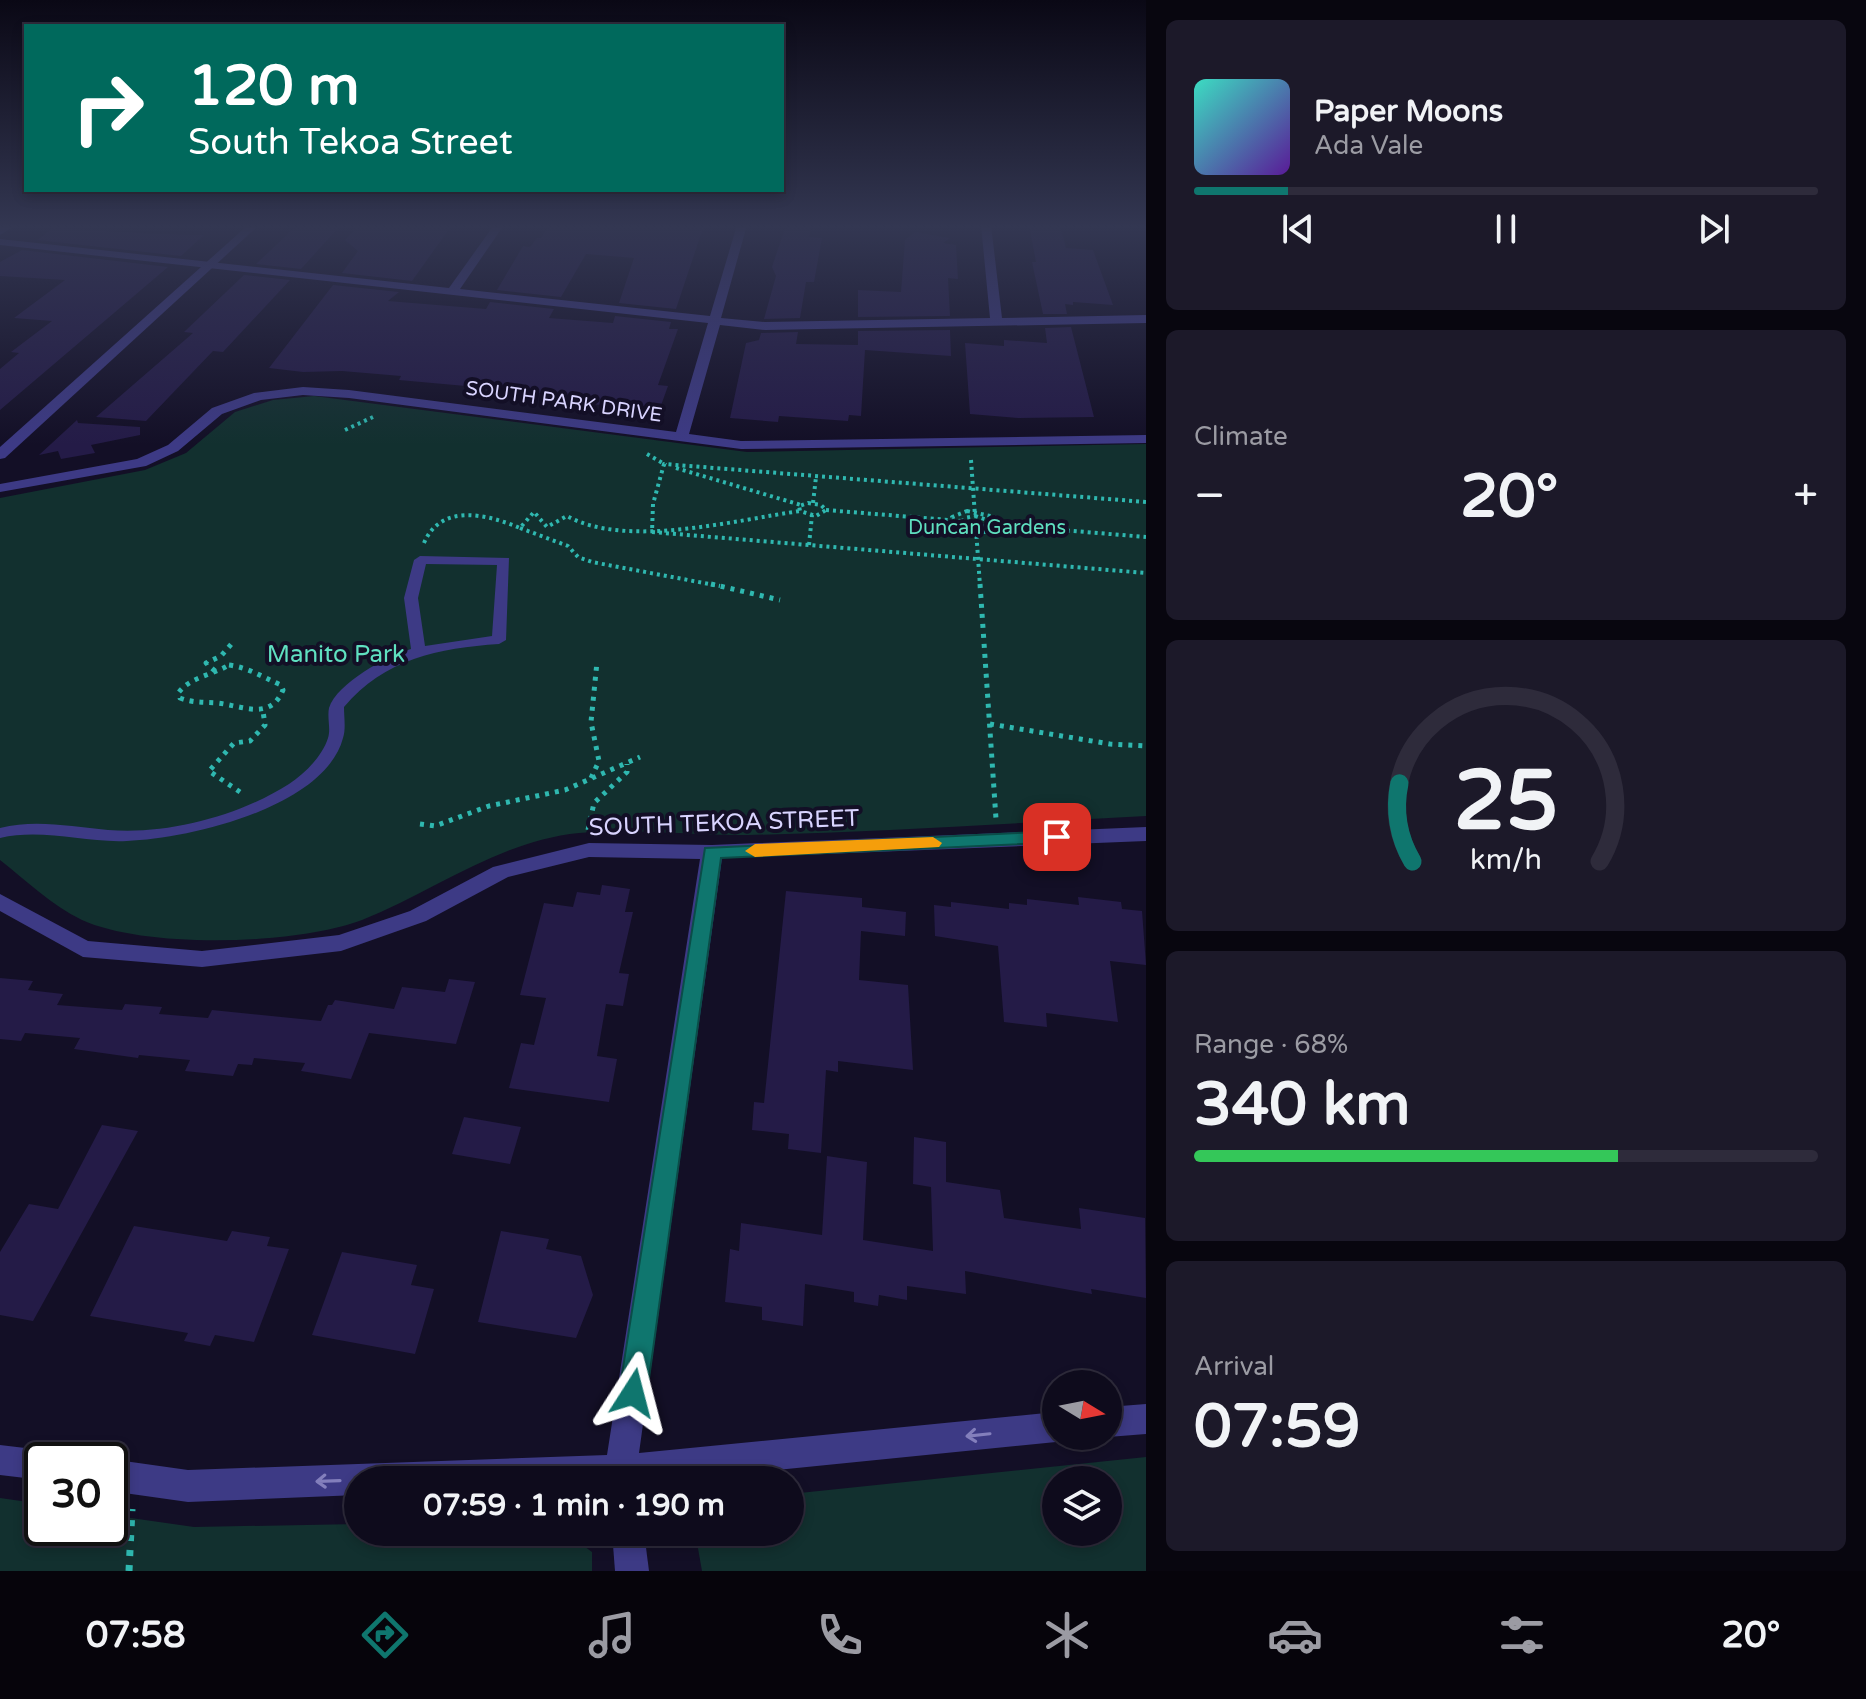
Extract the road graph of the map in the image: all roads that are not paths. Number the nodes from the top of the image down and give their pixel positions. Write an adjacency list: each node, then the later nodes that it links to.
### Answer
1 (172, 298): 10 (street)
2 (509, 298): 6 (street)
3 (721, 298): 6 (street)
4 (994, 298): 7 (street)
5 (1146, 319): 7 (street)
6 (714, 321): 7 (street); 8 (street)
7 (996, 321)
8 (681, 438): 9 (street, SOUTH PARK DRIVE); 11 (street, SOUTH PARK DRIVE)
9 (1146, 439)
10 (0, 455)
11 (0, 488)
12 (418, 649): 12 (lane); 13 (lane)
13 (0, 833)
14 (1146, 834): 15 (street, SOUTH TEKOA STREET)
15 (712, 852): 16 (street, SOUTH TEKOA STREET); 22 (street)
16 (0, 901)
17 (1146, 1419): 18 (street)
18 (1122, 1421)
19 (1042, 1429): 23 (street, one-way to 23)
20 (0, 1460): 21 (street)
21 (24, 1463)
22 (623, 1466)
23 (703, 1466)
24 (344, 1482): 25 (street, one-way to 25)
25 (128, 1484)
26 (629, 1546): 27 (street)
27 (632, 1571)

